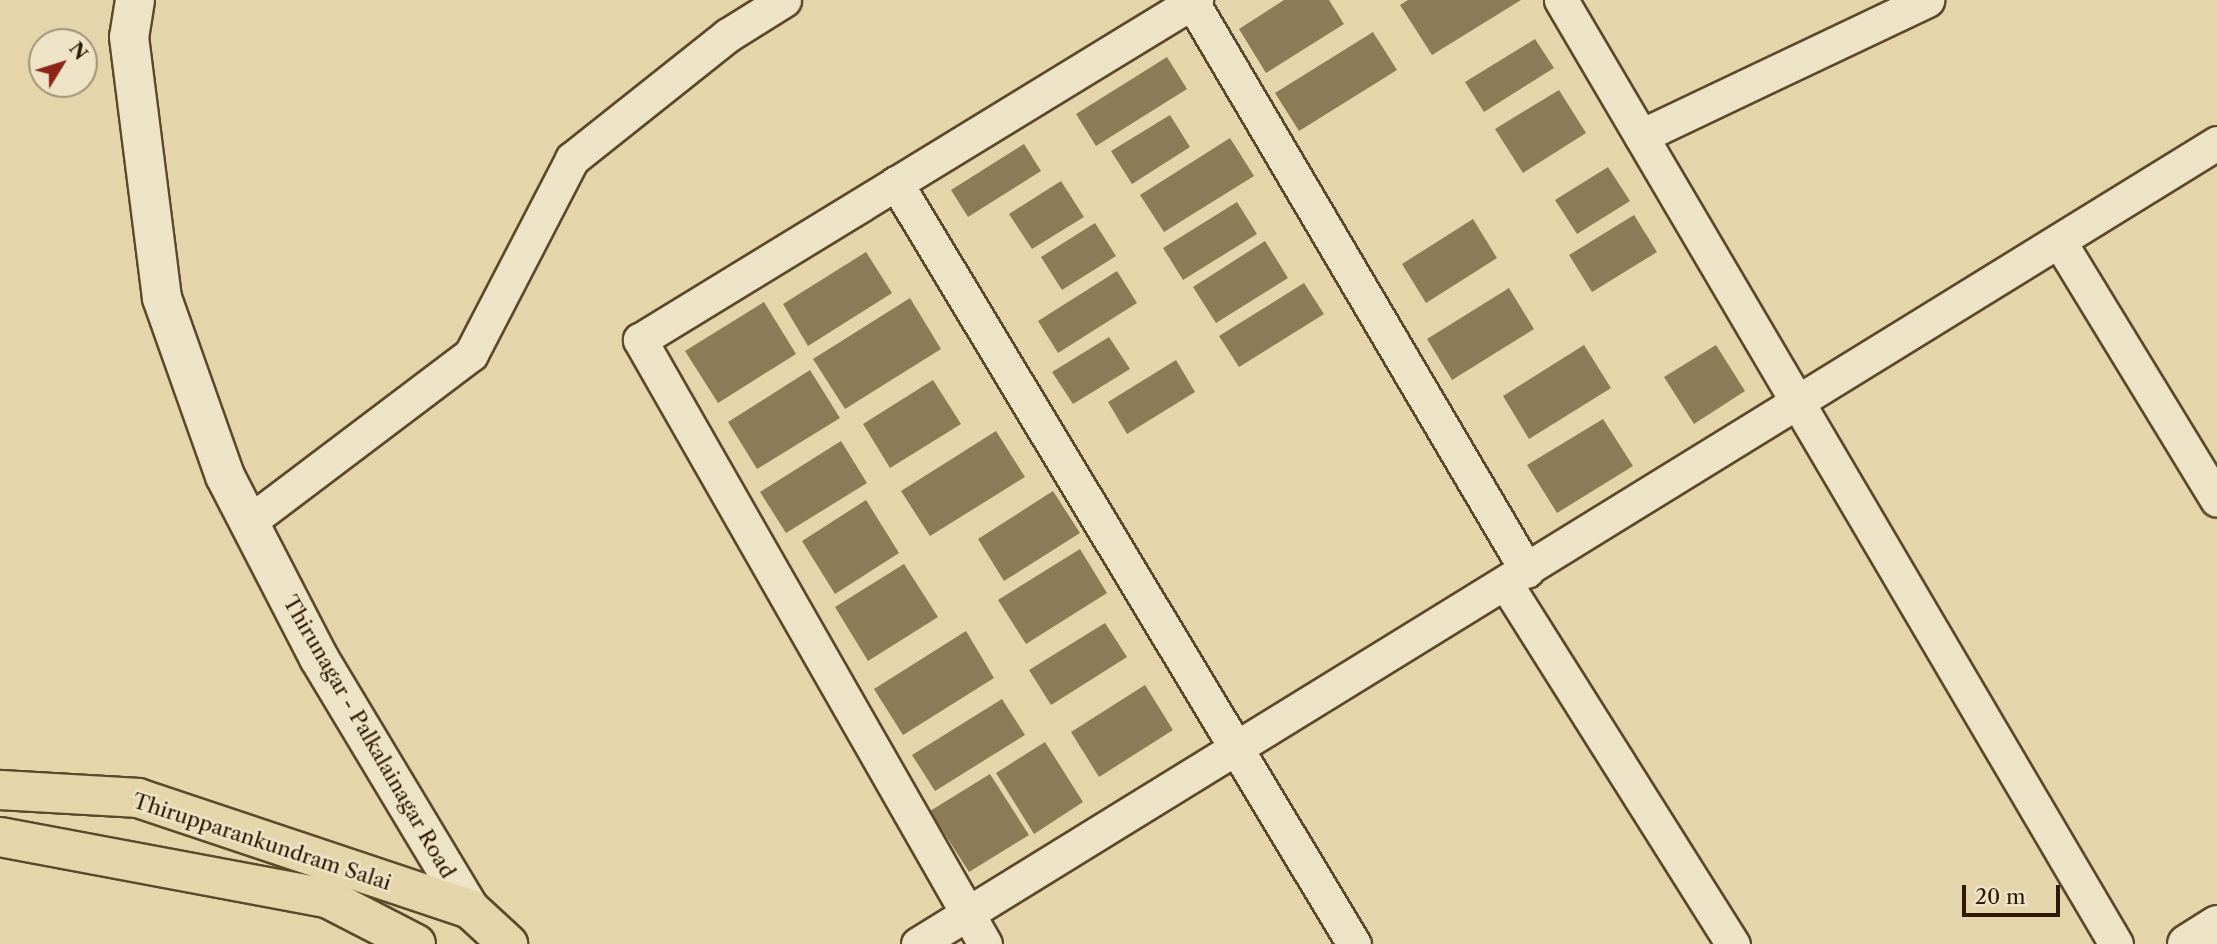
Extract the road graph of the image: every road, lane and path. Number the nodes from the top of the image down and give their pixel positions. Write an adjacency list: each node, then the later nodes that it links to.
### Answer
1 (135, 0): 12 (main road, Thirunagar - Palkalainagar Road)
2 (785, 0): 12 (street)
3 (1561, 0): 6 (street)
4 (1927, 0): 6 (street)
5 (1194, 1): 8 (street); 13 (street)
6 (1641, 136): 10 (street)
7 (2217, 143): 9 (street)
8 (896, 183): 14 (street); 18 (street)
9 (2059, 241): 10 (street); 11 (street)
10 (1799, 404): 13 (street); 26 (street)
11 (2217, 500)
12 (249, 522): 17 (main road, Thirunagar - Palkalainagar Road)
13 (1517, 577): 14 (street); 25 (street)
14 (1233, 751): 18 (street); 24 (street)
15 (0, 790): 17 (main road, Thirupparankundram Salai)
16 (0, 837): 20 (main road, Thirupparankundram Salai)
17 (470, 909): 21 (main road, Thirupparankundram Salai)
18 (968, 913): 22 (street); 23 (street)
19 (2217, 925): 27 (main road)
20 (416, 944)
21 (508, 944)
22 (918, 944)
23 (985, 944)
24 (1354, 944)
25 (1733, 944)
26 (2116, 944)
27 (2187, 944)

